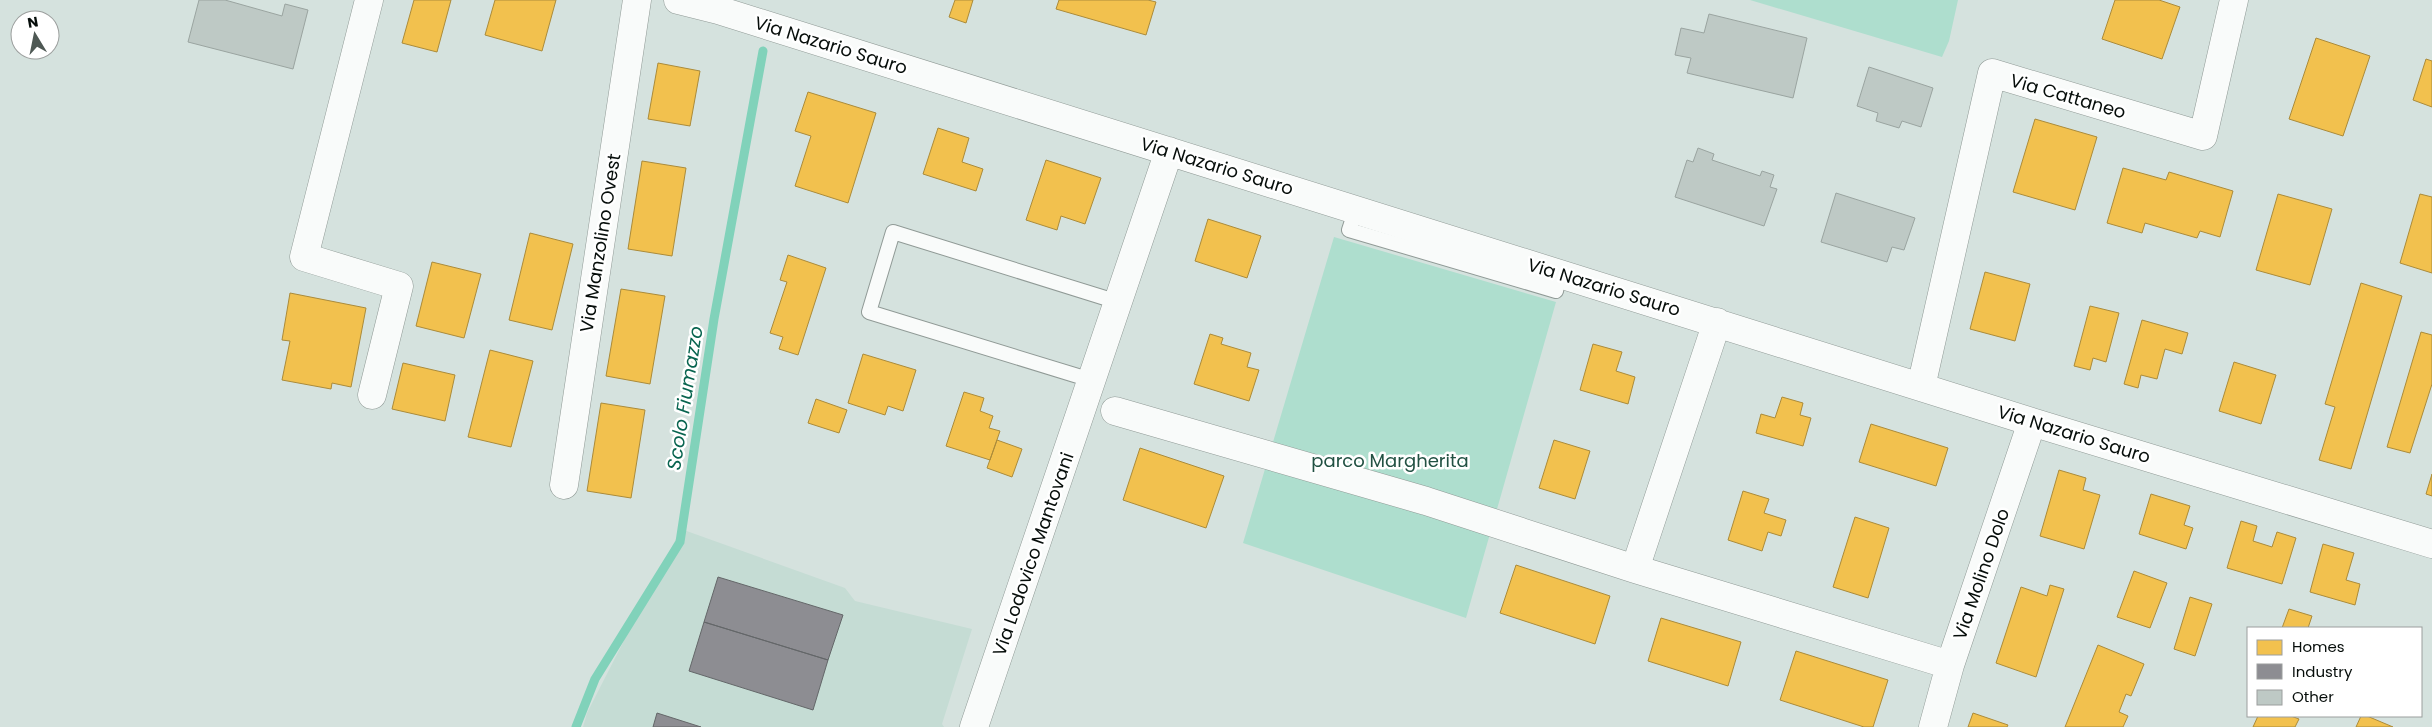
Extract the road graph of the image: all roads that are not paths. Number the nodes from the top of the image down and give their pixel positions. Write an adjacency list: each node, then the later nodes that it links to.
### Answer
1 (369, 0): 10 (street)
2 (637, 0): 13 (street, Via Manzolino Ovest)
3 (678, 0): 5 (street, Via Nazario Sauro)
4 (2234, 0): 9 (street, Via Cattaneo)
5 (1169, 150): 6 (street, Via Lodovico Mantovani); 7 (street, Via Nazario Sauro)
6 (1118, 302): 8 (street, Via Lodovico Mantovani); 8 (lane)
7 (1716, 322): 9 (street, Via Nazario Sauro); 15 (street)
8 (1091, 380): 17 (street, Via Lodovico Mantovani)
9 (1921, 387): 12 (street, Via Nazario Sauro)
10 (372, 395)
11 (1115, 411): 15 (street)
12 (2032, 422): 14 (street, Via Nazario Sauro); 16 (street, Via Molino Dolo)
13 (564, 485)
14 (2432, 544)
15 (1635, 569): 16 (street)
16 (1950, 665): 18 (street, Via Molino Dolo)
17 (974, 727)
18 (1933, 727)

